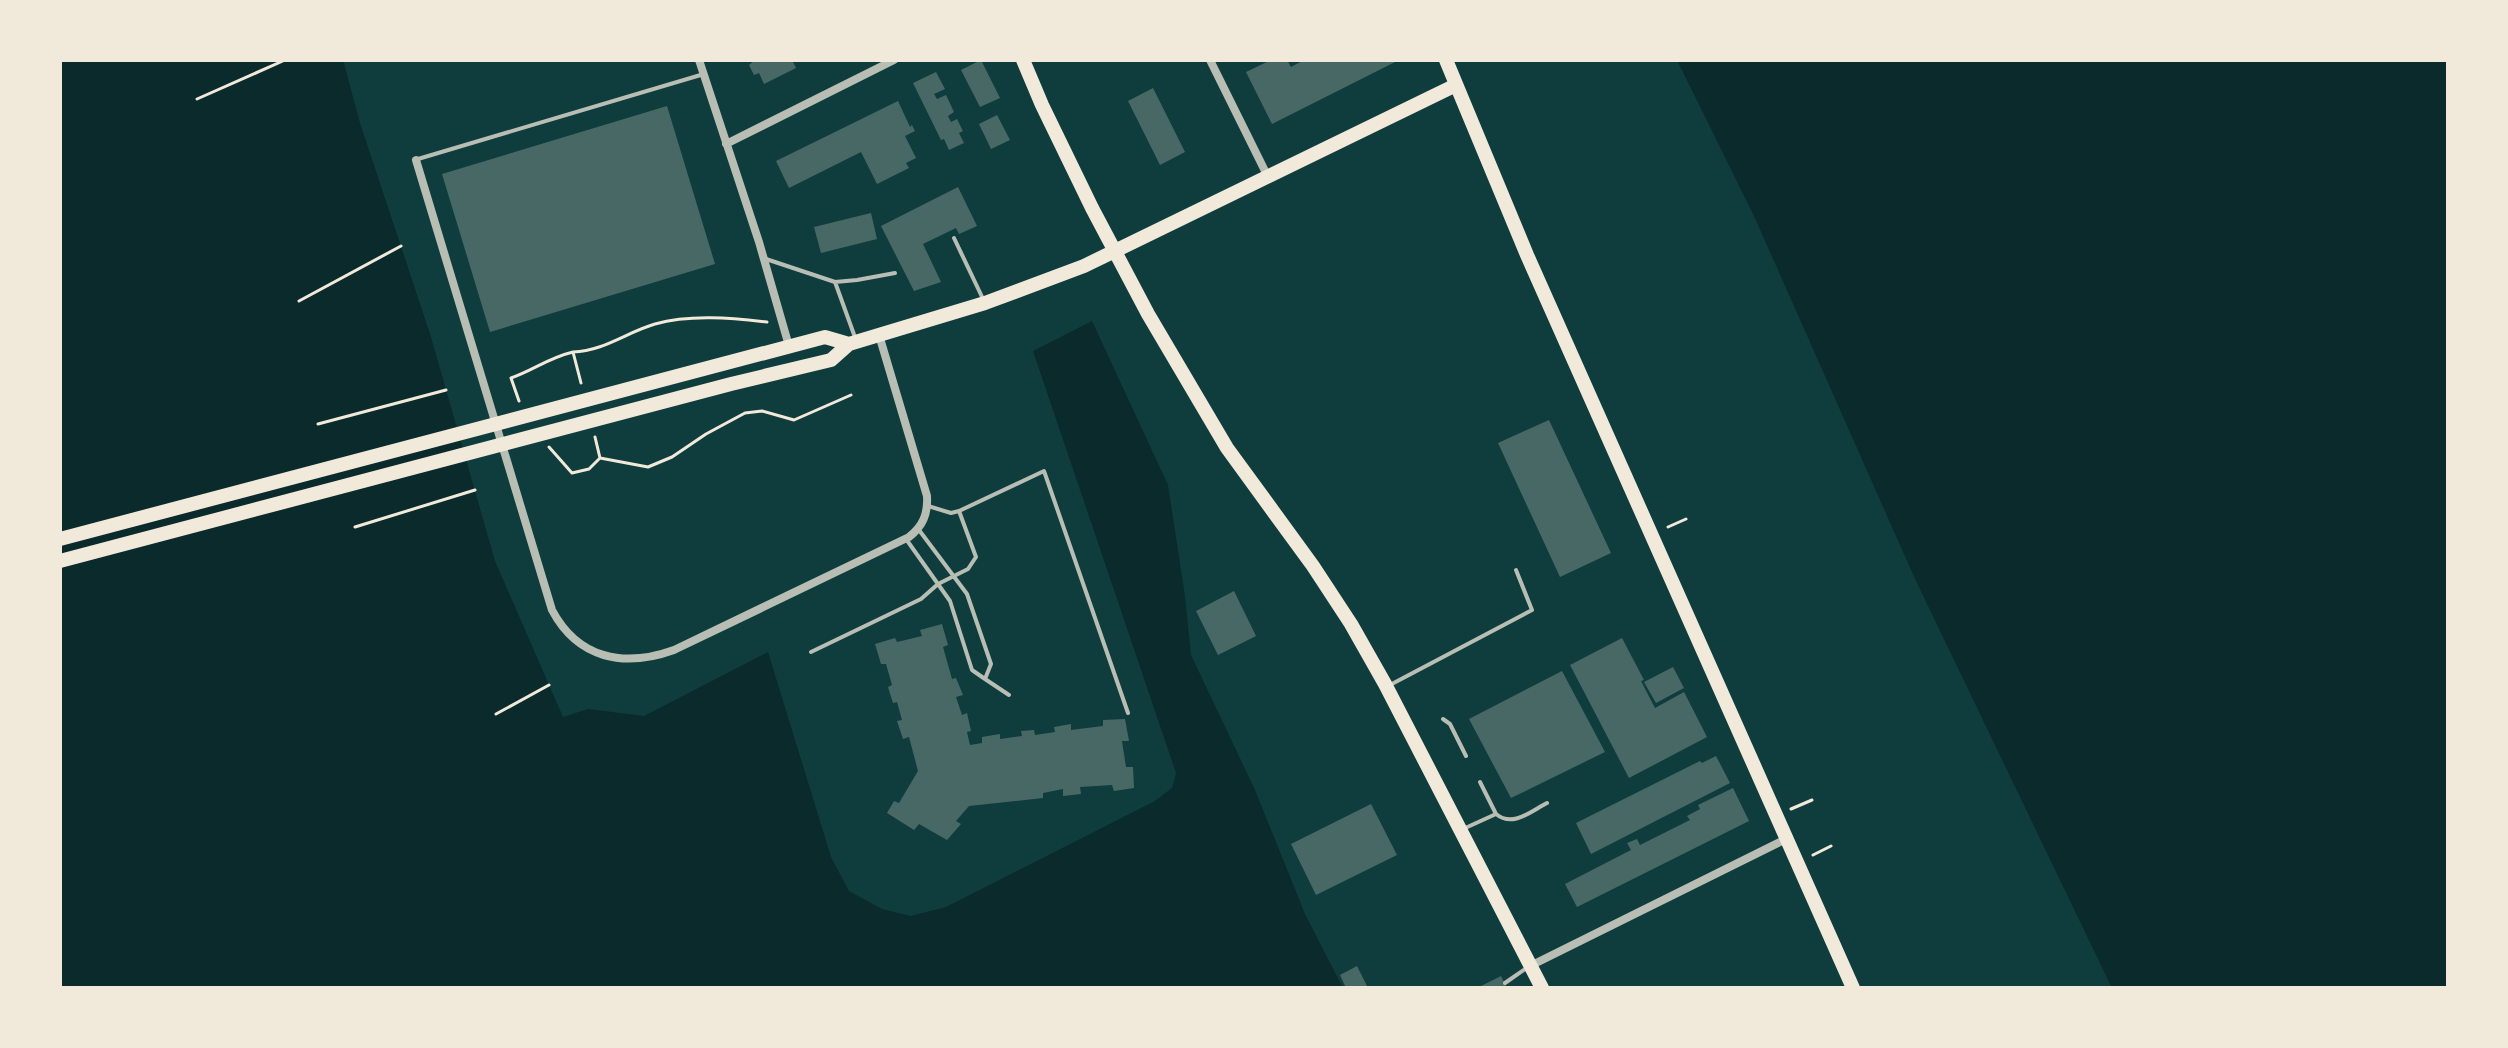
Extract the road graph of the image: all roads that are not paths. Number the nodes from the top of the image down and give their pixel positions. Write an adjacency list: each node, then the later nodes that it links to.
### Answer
1 (699, 60): 6 (street)
2 (894, 60): 8 (street)
3 (1023, 60): 12 (main road)
4 (1210, 60): 10 (street)
5 (1446, 60): 7 (main road)
6 (704, 74): 8 (street); 9 (lane)
7 (1456, 85): 10 (main road); 40 (main road)
8 (726, 144): 13 (street)
9 (416, 160): 24 (street)
10 (1268, 177): 12 (main road)
11 (954, 238): 16 (lane)
12 (1115, 252): 16 (main road); 31 (main road)
13 (764, 258): 15 (lane); 19 (street)
14 (895, 273): 15 (lane)
15 (835, 282): 18 (lane)
16 (985, 303): 17 (main road)
17 (879, 335): 18 (main road); 20 (street)
18 (853, 342): 19 (main road); 25 (main road)
19 (789, 346): 23 (main road)
20 (928, 506): 21 (lane); 22 (street)
21 (959, 511): 27 (lane); 33 (lane)
22 (918, 529): 24 (street); 27 (lane)
23 (60, 539)
24 (906, 539): 28 (lane)
25 (60, 561)
26 (1516, 570): 31 (lane)
27 (953, 576): 28 (lane); 30 (lane)
28 (938, 584): 29 (lane); 30 (lane)
29 (811, 652)
30 (985, 679): 32 (lane)
31 (1386, 687): 39 (main road)
32 (1009, 695)
33 (1128, 713)
34 (1443, 719): 35 (lane)
35 (1466, 756)
36 (1480, 782): 38 (lane)
37 (1547, 803): 38 (lane)
38 (1496, 814): 39 (lane)
39 (1461, 830): 41 (main road)
40 (1786, 839): 41 (street); 44 (main road)
41 (1530, 966): 42 (lane); 43 (main road)
42 (1505, 983)
43 (1542, 988)
44 (1853, 988)

